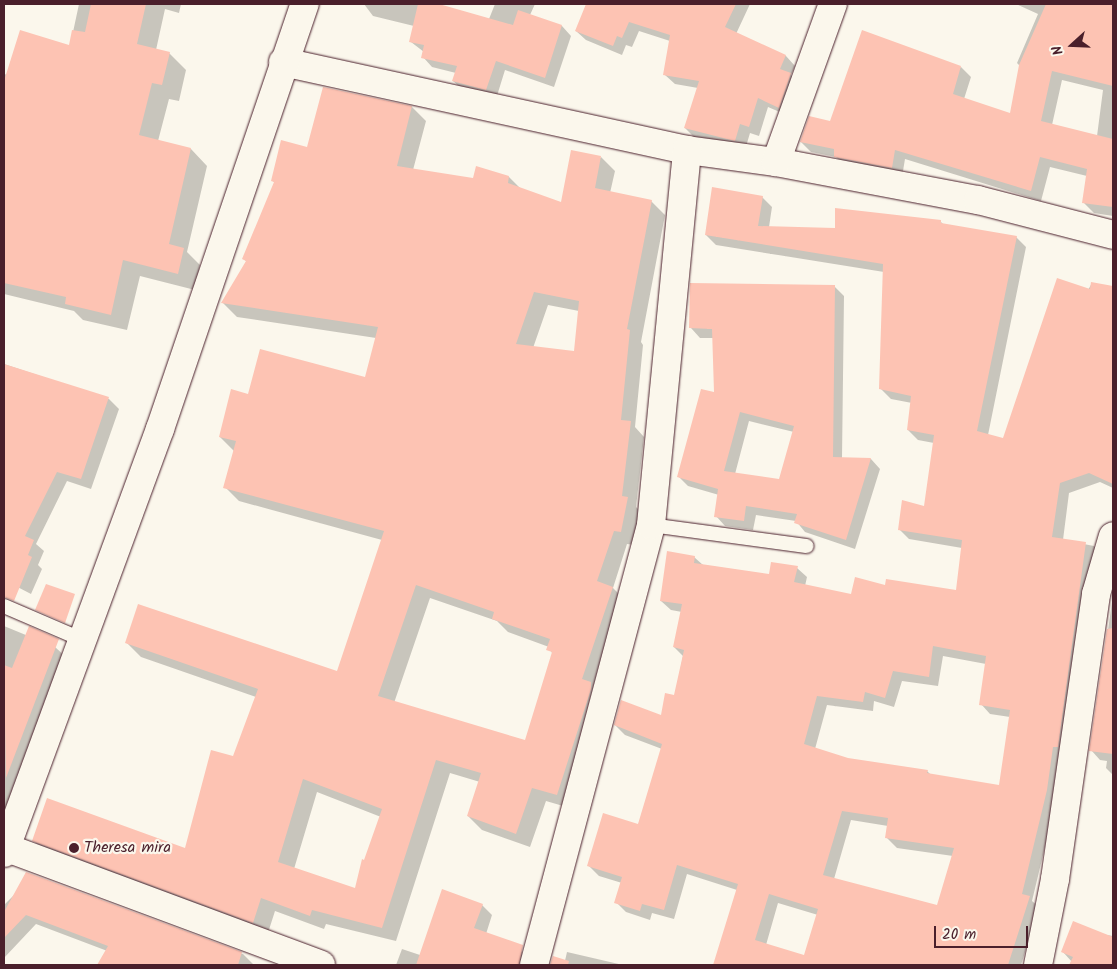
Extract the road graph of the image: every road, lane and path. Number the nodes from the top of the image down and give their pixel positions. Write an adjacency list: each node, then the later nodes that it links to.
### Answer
1 (305, 4): 3 (street)
2 (833, 4): 5 (street)
3 (283, 62): 4 (street); 11 (street)
4 (687, 150): 5 (street); 7 (street)
5 (776, 162): 6 (street)
6 (1113, 235)
7 (651, 525): 9 (lane); 14 (street)
8 (1113, 536): 15 (street)
9 (807, 546)
10 (4, 606): 11 (lane)
11 (83, 640): 12 (street)
12 (6, 850): 13 (street)
13 (321, 965)
14 (534, 965)
15 (1038, 965)

